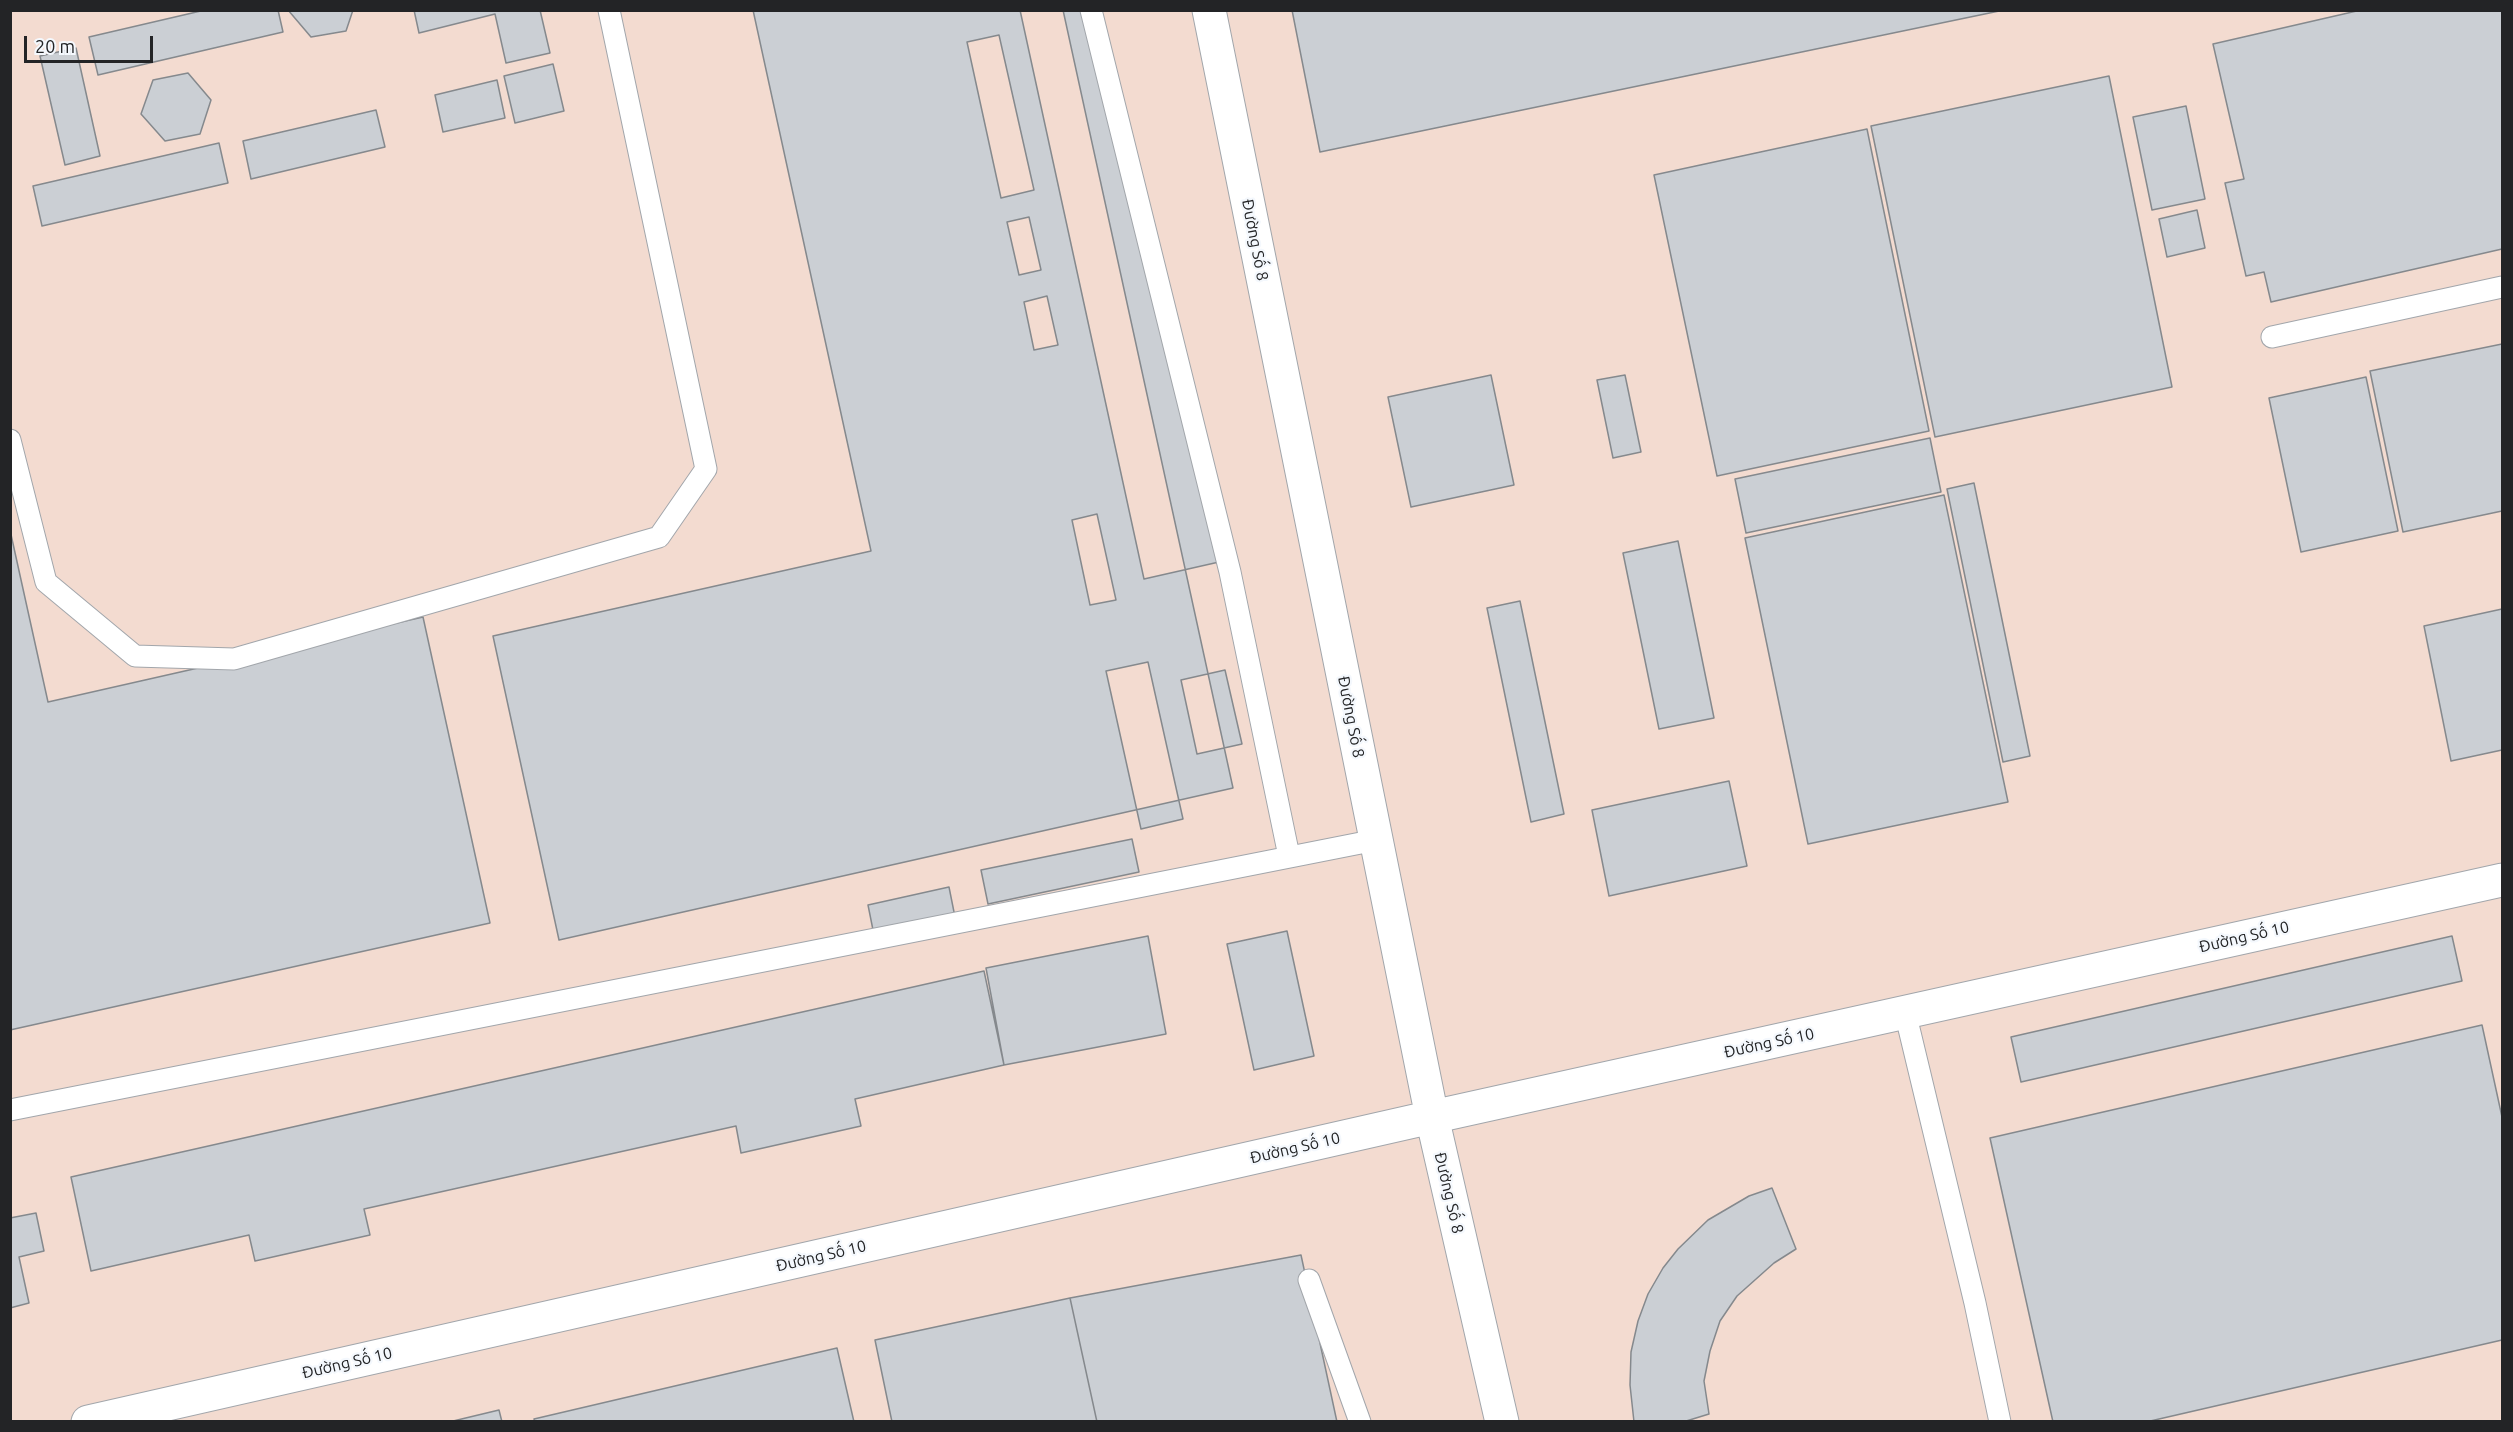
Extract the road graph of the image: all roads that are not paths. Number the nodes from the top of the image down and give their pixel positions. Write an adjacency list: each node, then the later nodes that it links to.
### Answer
1 (609, 10): 6 (lane)
2 (1091, 10): 8 (lane)
3 (1209, 10): 7 (street, Đường Số 8)
4 (2502, 287): 5 (lane)
5 (2272, 337)
6 (10, 440)
7 (1376, 840): 8 (lane); 12 (street, Đường Số 8)
8 (1289, 856): 11 (lane)
9 (2502, 880): 10 (street, Đường Số 10)
10 (1905, 1012): 12 (street, Đường Số 10); 17 (lane)
11 (10, 1110)
12 (1432, 1117): 14 (street, Đường Số 10); 16 (street, Đường Số 8)
13 (1309, 1280): 15 (lane)
14 (88, 1422)
15 (1360, 1422)
16 (1502, 1422)
17 (2000, 1422)

